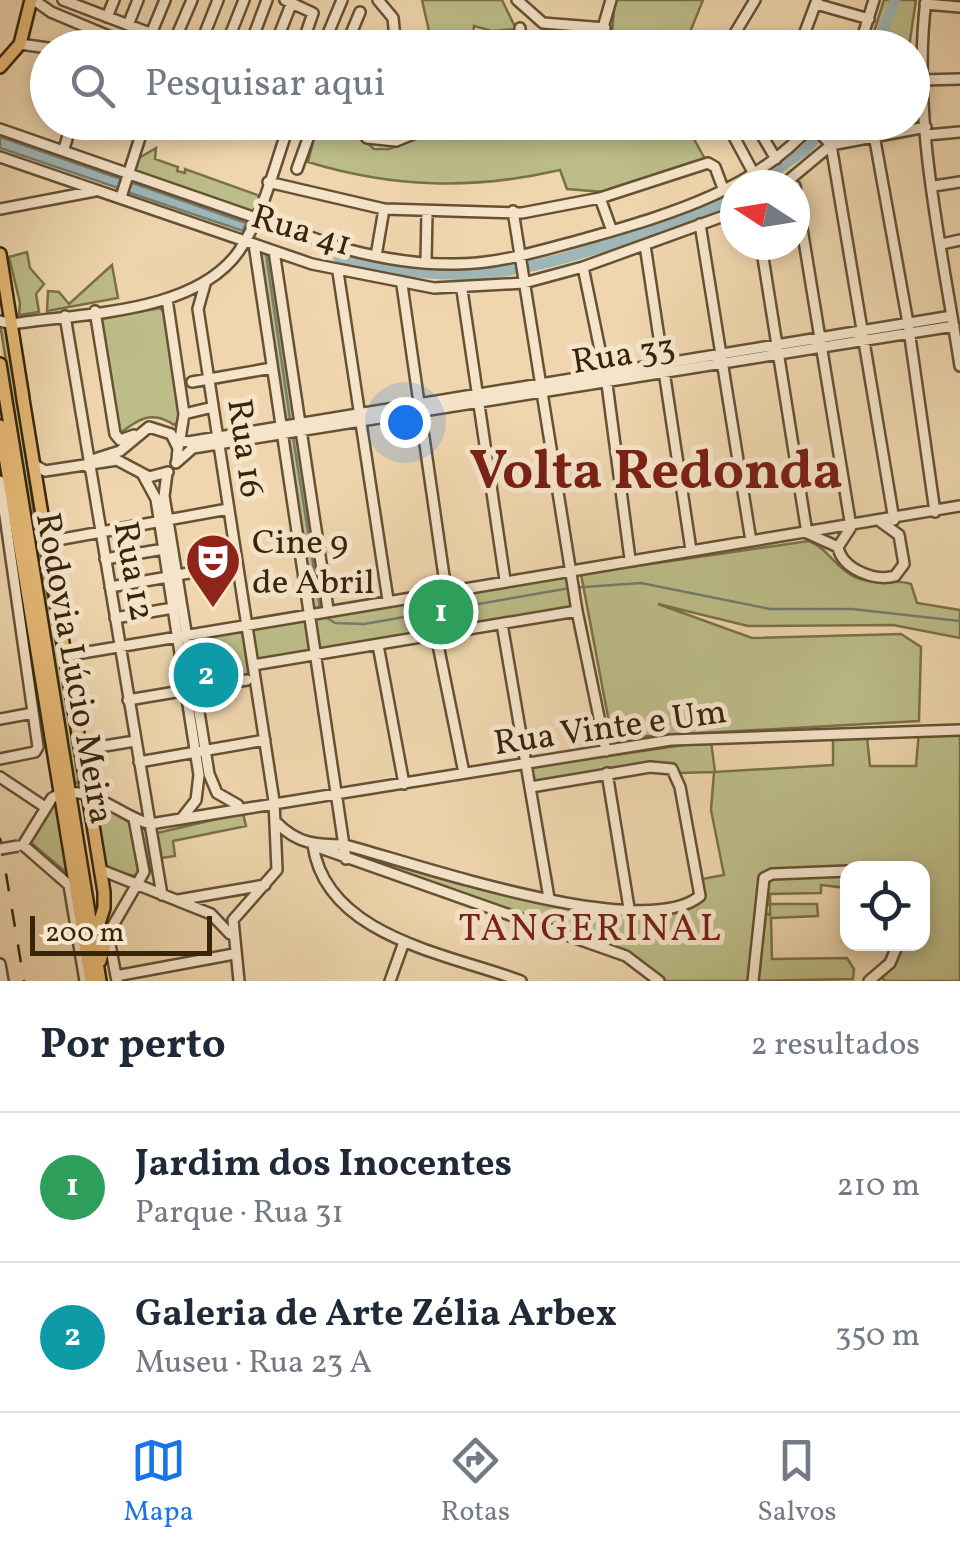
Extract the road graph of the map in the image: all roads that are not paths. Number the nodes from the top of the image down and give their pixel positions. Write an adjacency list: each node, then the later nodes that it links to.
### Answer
1 (32, 0): 26 (street); 43 (main road)
2 (64, 0): 19 (street)
3 (114, 0): 22 (street)
4 (138, 0): 24 (street)
5 (165, 0): 28 (street)
6 (192, 0): 29 (street)
7 (218, 0): 30 (street)
8 (244, 0): 31 (street)
9 (268, 0): 32 (street)
10 (345, 0): 35 (street)
11 (378, 0): 37 (street)
12 (518, 0): 25 (street)
13 (611, 0): 25 (street)
14 (755, 0): 38 (street)
15 (874, 0): 23 (street)
16 (289, 1): 33 (street); 34 (street)
17 (816, 2): 23 (street); 39 (street)
18 (926, 2): 20 (street); 41 (street)
19 (88, 5): 22 (street)
20 (960, 7)
21 (360, 12): 36 (street)
22 (107, 17): 24 (street)
23 (869, 19): 40 (street)
24 (128, 25): 27 (street)
25 (605, 28)
26 (93, 30)
27 (141, 30)
28 (154, 30)
29 (179, 30)
30 (206, 30)
31 (232, 30)
32 (256, 30)
33 (280, 30)
34 (307, 30)
35 (330, 30)
36 (352, 30)
37 (395, 30)
38 (737, 30)
39 (805, 30)
40 (865, 30)
41 (925, 30)
42 (30, 42): 43 (street)
43 (20, 44): 44 (main road)
44 (3, 62)
45 (960, 79): 46 (street)
46 (930, 80)
47 (0, 129): 50 (street)
48 (930, 131): 49 (street)
49 (960, 132)
50 (30, 138)
51 (35, 140): 63 (street)
52 (67, 140): 63 (street)
53 (139, 140): 70 (street)
54 (283, 140): 72 (street)
55 (308, 140): 66 (street)
56 (735, 140): 67 (street)
57 (765, 140): 65 (street)
58 (797, 140): 65 (street)
59 (842, 140): 62 (street)
60 (875, 140): 111 (street)
61 (927, 140): 74 (street)
62 (829, 142): 69 (street); 112 (street)
63 (64, 149): 70 (street)
64 (0, 157): 75 (street, Rua 41)
65 (776, 158): 68 (street)
66 (298, 169)
67 (752, 170)
68 (760, 170)
69 (806, 170)
70 (128, 175): 77 (street); 84 (street)
71 (720, 180): 78 (street)
72 (268, 182): 79 (street); 84 (street)
73 (960, 182): 74 (street)
74 (934, 186): 89 (street)
75 (99, 190): 77 (street, Rua 41); 80 (street)
76 (720, 192): 86 (street)
77 (121, 195): 88 (street, Rua 41)
78 (600, 198): 82 (street); 86 (street)
79 (384, 209): 81 (street); 93 (street)
80 (0, 210)
81 (427, 211): 82 (street); 97 (street)
82 (513, 211): 94 (street)
83 (720, 217): 85 (street, Rua 41)
84 (254, 218): 88 (street); 93 (street)
85 (700, 224): 90 (street, Rua 41); 118 (street)
86 (612, 230): 94 (street)
87 (960, 240): 89 (street)
88 (247, 241): 91 (street, Rua 41); 101 (street); 122 (street)
89 (942, 244): 109 (street)
90 (645, 245): 98 (street, Rua 41); 123 (street)
91 (273, 251): 99 (street, Rua 41); 136 (street)
92 (0, 254): 110 (main road)
93 (376, 256): 97 (street)
94 (520, 257): 97 (street); 100 (street)
95 (763, 260): 115 (street)
96 (808, 260): 113 (street)
97 (426, 263)
98 (583, 266): 100 (street, Rua 41); 125 (street)
99 (338, 272): 102 (street, Rua 41); 133 (street)
100 (524, 283): 103 (street, Rua 41); 127 (street)
101 (206, 284): 104 (street); 106 (street, Rua 16)
102 (402, 285): 103 (street, Rua 41); 132 (street)
103 (462, 290): 129 (street)
104 (180, 296): 105 (street); 106 (street)
105 (167, 300): 107 (street); 121 (street)
106 (198, 309): 124 (street, Rua 16)
107 (95, 311): 108 (street); 138 (street)
108 (65, 316): 110 (street); 142 (street, Rua 12)
109 (953, 321): 111 (street, Rua 33); 120 (street)
110 (6, 322): 128 (main road)
111 (909, 329): 112 (street, Rua 33); 114 (street, Rua 33); 149 (street)
112 (862, 330): 113 (street, Rua 33); 114 (street)
113 (820, 335): 115 (street, Rua 33); 116 (street)
114 (864, 342): 116 (street, Rua 33); 152 (street)
115 (775, 344): 117 (street); 118 (street, Rua 33)
116 (822, 348): 117 (street, Rua 33); 155 (street)
117 (778, 355): 118 (street, Rua 33); 157 (street)
118 (725, 359): 123 (street, Rua 33); 159 (street)
119 (0, 364): 209 (main road, Rodovia Lúcio Meira)
120 (960, 366)
121 (177, 367): 126 (street); 131 (street)
122 (272, 368): 124 (street); 137 (street)
123 (666, 369): 125 (street, Rua 33); 163 (street)
124 (210, 378): 126 (street); 130 (street, Rua 16)
125 (606, 379): 127 (street, Rua 33); 165 (street)
126 (192, 382): 131 (street)
127 (541, 390): 129 (street, Rua 33); 168 (street)
128 (22, 393): 135 (main road); 145 (main road)
129 (476, 400): 132 (street, Rua 33); 170 (street)
130 (213, 407): 131 (street); 139 (street, Rua 16)
131 (184, 409): 140 (street)
132 (420, 409): 133 (street, Rua 33); 172 (street)
133 (361, 418): 136 (street, Rua 33); 173 (street)
134 (0, 426): 209 (main road, Rodovia Lúcio Meira)
135 (26, 427): 145 (street); 151 (main road)
136 (299, 428): 137 (street, Rua 33); 175 (street)
137 (282, 430): 139 (street); 177 (street)
138 (133, 438): 140 (street); 142 (street); 143 (street)
139 (218, 441): 140 (street); 141 (street); 148 (street, Rua 16)
140 (178, 443): 141 (street)
141 (176, 463): 144 (street)
142 (89, 466): 143 (street); 145 (street); 156 (street, Rua 12)
143 (140, 473): 144 (street); 153 (street)
144 (168, 473): 153 (street)
145 (40, 474): 160 (main road)
146 (0, 481): 191 (street)
147 (960, 506): 149 (street)
148 (228, 510): 153 (street); 166 (street, Rua 16)
149 (935, 512): 150 (street)
150 (907, 518): 152 (street); 158 (street)
151 (40, 520): 167 (street)
152 (894, 520): 154 (street)
153 (164, 522): 156 (street); 162 (street); 169 (street)
154 (881, 522): 155 (street); 158 (street)
155 (852, 527): 157 (street); 161 (street)
156 (100, 532): 160 (street); 164 (street, Rua 12)
157 (807, 533): 159 (street); 161 (street)
158 (899, 535): 161 (street)
159 (751, 541): 163 (street)
160 (46, 542): 167 (main road)
161 (838, 548)
162 (164, 549): 164 (street); 169 (street)
163 (691, 550): 165 (street)
164 (105, 559): 171 (street, Rua 12)
165 (630, 559): 168 (street)
166 (237, 565): 169 (street); 179 (street, Rua 16)
167 (49, 569): 186 (main road)
168 (571, 573): 170 (street); 176 (street)
169 (172, 576): 171 (street); 174 (street); 182 (street)
170 (505, 580): 172 (street)
171 (110, 587): 178 (street, Rua 12)
172 (446, 590): 173 (street)
173 (388, 600): 175 (street)
174 (173, 608): 178 (street); 182 (street)
175 (327, 609): 177 (street)
176 (577, 611): 180 (street); 198 (street)
177 (311, 612): 179 (street); 185 (street)
178 (115, 618): 184 (street, Rua 12)
179 (246, 624): 182 (street); 187 (street, Rua 16)
180 (502, 624): 181 (street); 201 (street)
181 (436, 634): 183 (street); 204 (street)
182 (182, 636): 184 (street); 189 (street)
183 (378, 644): 185 (street); 206 (street)
184 (120, 647): 186 (street); 190 (street, Rua 12)
185 (316, 655): 187 (street); 208 (street)
186 (64, 656): 196 (main road)
187 (253, 666): 194 (street, Rua 16)
188 (247, 680): 189 (street)
189 (190, 689): 190 (street); 197 (street)
190 (128, 700): 195 (street, Rua 12)
191 (33, 714): 192 (street); 199 (street)
192 (0, 720)
193 (959, 730): 198 (street, Rua Vinte e Um)
194 (264, 740): 197 (street); 211 (street, Rua 16)
195 (136, 741): 196 (street); 200 (street, Rua 12)
196 (80, 750): 210 (main road)
197 (200, 751): 200 (street); 203 (street)
198 (606, 751): 201 (street, Rua Vinte e Um)
199 (0, 759)
200 (139, 762): 217 (street, Rua 12)
201 (527, 763): 204 (street, Rua Vinte e Um); 207 (street)
202 (608, 773): 207 (street); 236 (street); 236 (street)
203 (204, 774): 213 (street); 214 (street)
204 (464, 774): 206 (street, Rua Vinte e Um)
205 (0, 778): 212 (street)
206 (404, 784): 208 (street, Rua Vinte e Um)
207 (531, 787): 231 (street)
208 (338, 792): 211 (street, Rua Vinte e Um); 221 (street)
209 (65, 793): 210 (street); 212 (street); 237 (main road, Rodovia Lúcio Meira); 243 (main road, Rodovia Lúcio Meira)
210 (88, 794): 215 (street); 225 (main road)
211 (274, 801): 213 (street, Rua Vinte e Um); 216 (street, Rua 16)
212 (45, 806): 219 (street)
213 (241, 806): 214 (street, Rua Vinte e Um)
214 (182, 818): 217 (street, Rua Vinte e Um)
215 (134, 820): 217 (street); 228 (street)
216 (276, 822): 218 (street); 222 (street, Rua 16)
217 (150, 824): 230 (street, Rua 12)
218 (300, 842): 220 (street); 222 (street)
219 (21, 845): 223 (street, bridge); 248 (street)
220 (313, 845): 221 (street); 224 (street); 240 (street)
221 (345, 845): 224 (street); 231 (street)
222 (278, 846): 227 (street)
223 (0, 849)
224 (346, 859): 253 (street)
225 (101, 870): 228 (street); 237 (main road)
226 (840, 872): 254 (street)
227 (265, 885): 232 (street); 234 (street)
228 (136, 886): 229 (street); 233 (street)
229 (149, 890): 230 (street); 233 (street)
230 (162, 895): 232 (street)
231 (549, 898): 236 (street)
232 (176, 901): 235 (street)
233 (125, 907): 238 (street)
234 (240, 911): 235 (street); 239 (street)
235 (211, 914): 239 (street)
236 (630, 914)
237 (93, 934): 243 (main road); 248 (main road, Rodovia Lúcio Meira)
238 (108, 934): 246 (street); 248 (main road)
239 (232, 938): 242 (street)
240 (404, 942): 247 (street); 251 (street)
241 (895, 951): 255 (street)
242 (234, 954): 246 (street); 250 (street)
243 (87, 960): 248 (main road, Rodovia Lúcio Meira)
244 (0, 964): 245 (street)
245 (1, 972): 249 (street)
246 (116, 978)
247 (504, 978): 252 (street)
248 (94, 980)
249 (3, 981)
250 (240, 981)
251 (390, 981)
252 (521, 981)
253 (659, 981)
254 (753, 981)
255 (870, 981)

